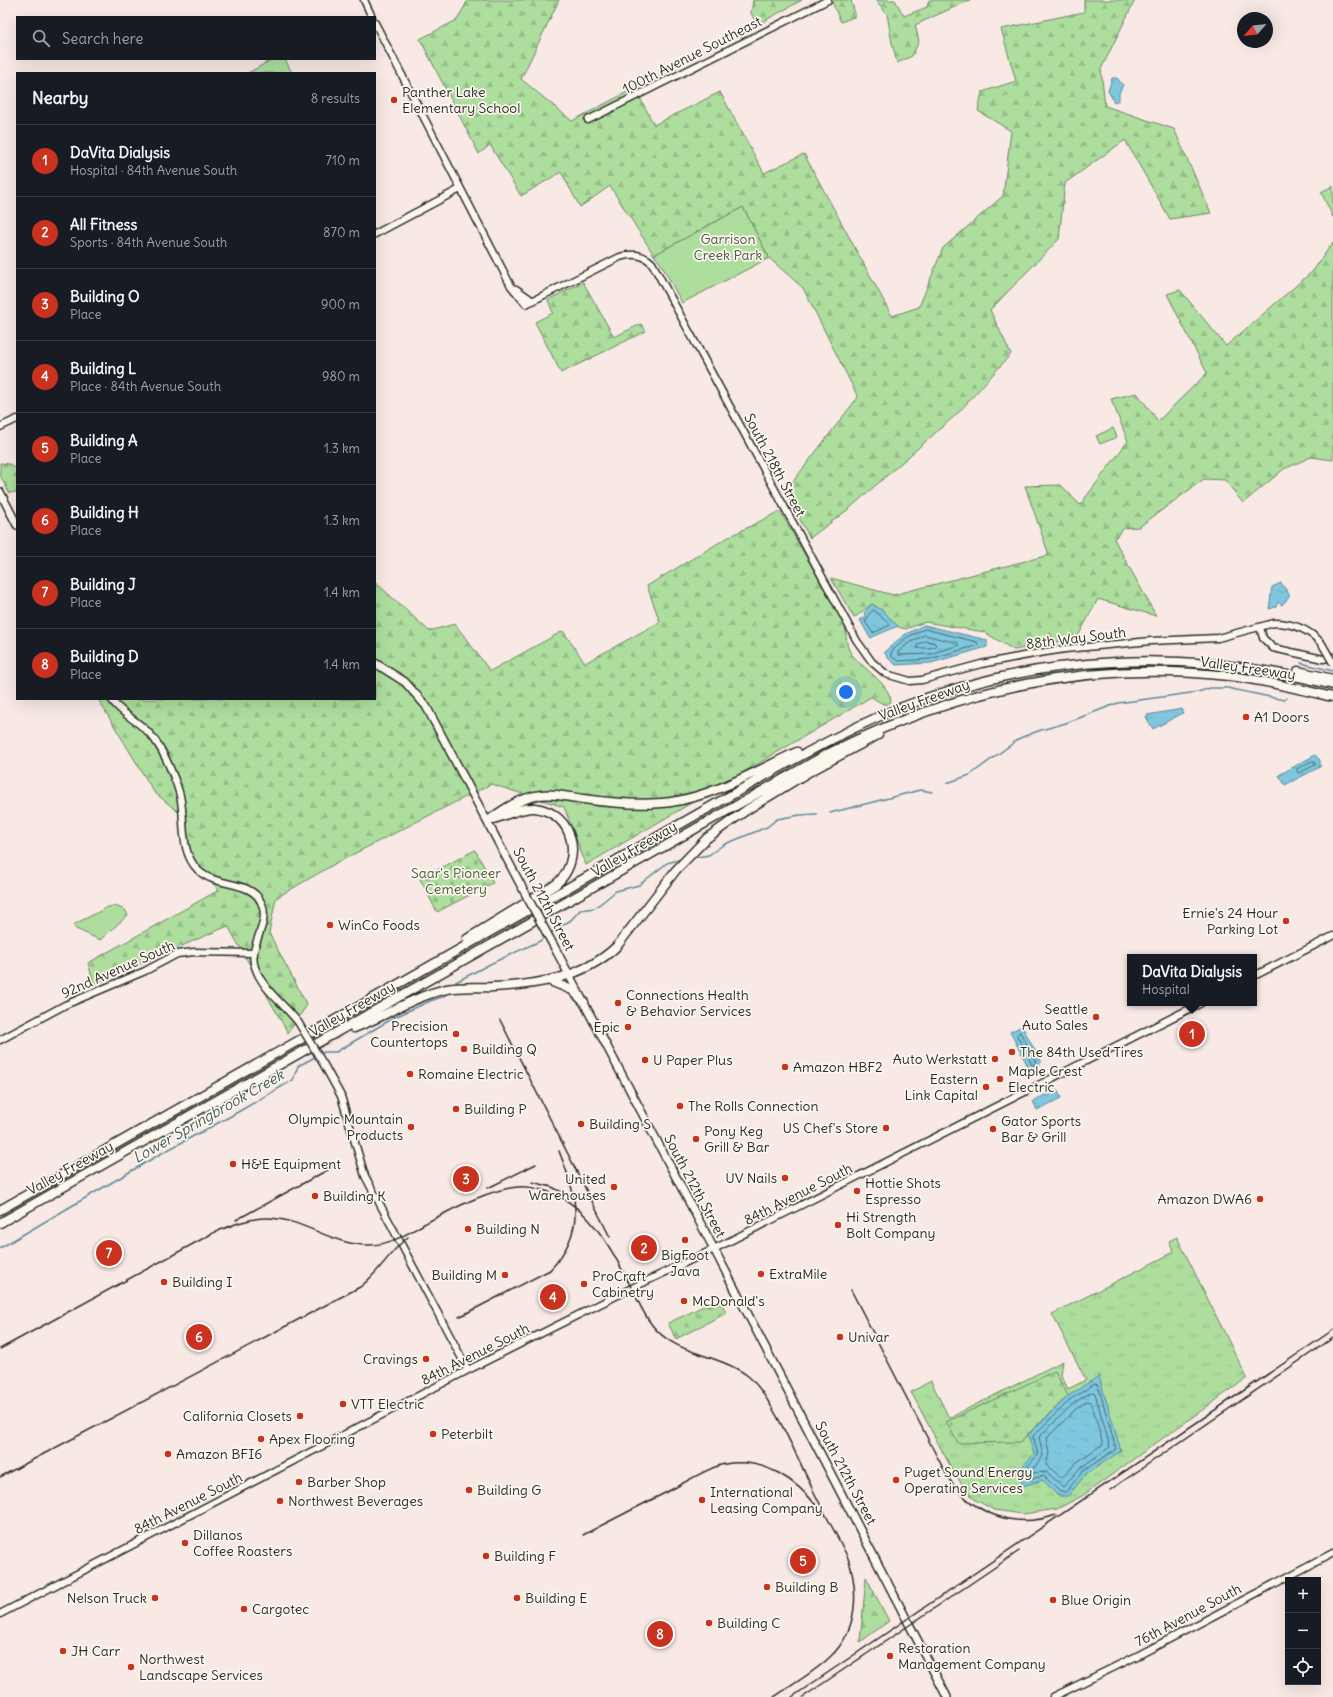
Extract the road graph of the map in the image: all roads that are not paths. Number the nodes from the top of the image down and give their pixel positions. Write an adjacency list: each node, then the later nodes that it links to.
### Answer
1 (364, 0): 3 (street)
2 (828, 0): 5 (street, 100th Avenue Southeast)
3 (372, 16)
4 (376, 25): 6 (street)
5 (588, 120)
6 (460, 189): 7 (street); 8 (street)
7 (376, 233)
8 (506, 275): 9 (street); 9 (street)
9 (533, 301): 19 (street, South 218th Street)
10 (16, 420): 11 (street)
11 (0, 428)
12 (0, 492): 13 (main road)
13 (16, 523)
14 (1260, 626): 15 (street); 16 (street, 88th Way South, bridge); 19 (street, 88th Way South)
15 (1333, 657)
16 (1333, 663)
17 (376, 664): 28 (main road, South 212th Street)
18 (1250, 667): 20 (highway); 21 (highway, Valley Freeway); 27 (highway, Valley Freeway)
19 (896, 677)
20 (1333, 679)
21 (1333, 685)
22 (1299, 689): 23 (highway, Valley Freeway); 25 (highway); 26 (highway, Valley Freeway)
23 (1333, 697)
24 (111, 700): 30 (street)
25 (1333, 702)
26 (904, 719): 33 (highway); 37 (highway, Valley Freeway)
27 (832, 739): 28 (highway); 31 (highway, Valley Freeway)
28 (488, 821): 31 (highway); 33 (main road, South 212th Street, bridge)
29 (1333, 936): 32 (street)
30 (253, 953): 38 (street, 92nd Avenue South); 42 (street, bridge)
31 (446, 956): 39 (highway, Valley Freeway)
32 (1257, 974)
33 (570, 976): 34 (highway); 35 (main road, South 212th Street)
34 (548, 980): 35 (highway); 37 (highway)
35 (584, 1002): 41 (main road, South 212th Street)
36 (1195, 1006): 41 (street, 84th Avenue South)
37 (327, 1039): 40 (highway, Valley Freeway)
38 (0, 1040)
39 (0, 1210)
40 (0, 1223)
41 (714, 1249): 42 (street, 84th Avenue South); 45 (main road, South 212th Street)
42 (468, 1370): 44 (street, 84th Avenue South)
43 (1333, 1553): 46 (street, 76th Avenue South)
44 (0, 1614)
45 (947, 1697)
46 (1053, 1697)

